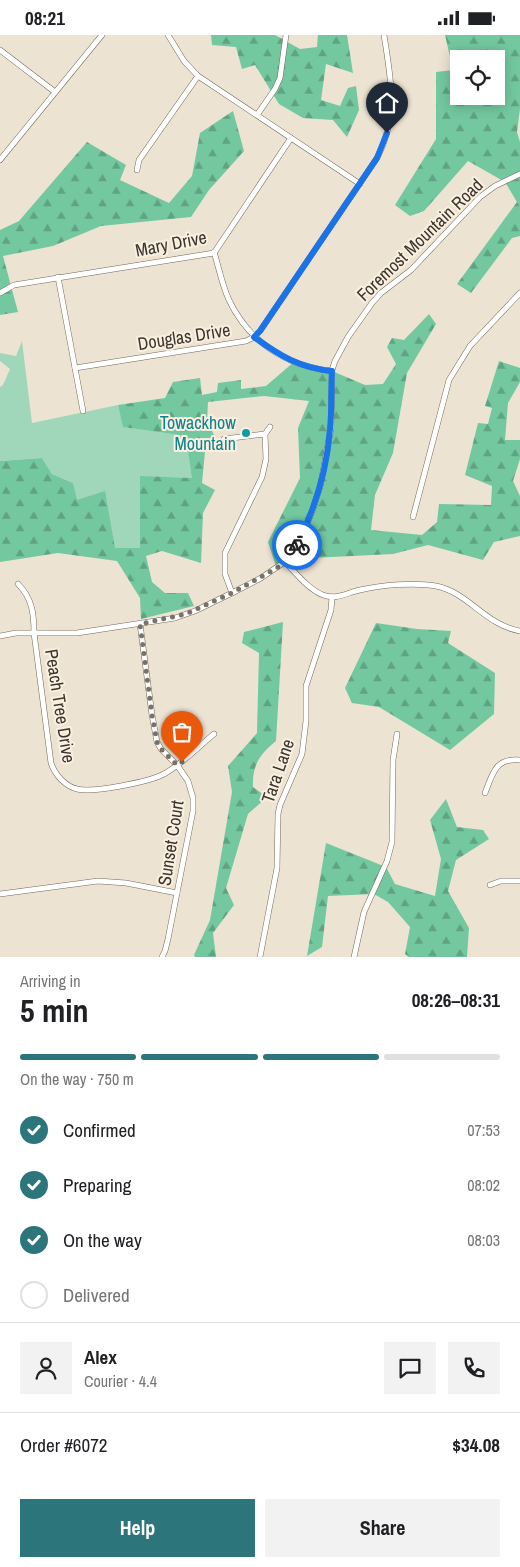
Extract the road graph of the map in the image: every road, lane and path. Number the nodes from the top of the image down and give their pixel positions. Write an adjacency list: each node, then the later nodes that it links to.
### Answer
1 (102, 35): 7 (street)
2 (168, 35): 6 (street)
3 (286, 35): 8 (street)
4 (384, 35): 13 (street, Douglas Drive)
5 (0, 50): 7 (street)
6 (198, 76): 8 (street); 11 (street)
7 (55, 92): 10 (street)
8 (257, 115): 9 (street)
9 (291, 138): 13 (street); 14 (street, Mary Drive)
10 (0, 160)
11 (137, 170)
12 (520, 174): 20 (street, Foremost Mountain Road)
13 (360, 185): 18 (street, Douglas Drive)
14 (214, 252): 15 (street, Mary Drive); 18 (street)
15 (58, 277): 16 (street, Mary Drive); 19 (street)
16 (0, 293)
17 (520, 293): 25 (street)
18 (254, 337): 19 (street, Douglas Drive); 20 (street)
19 (75, 368): 21 (street)
20 (332, 371): 26 (street, Foremost Mountain Road)
21 (83, 411)
22 (270, 427): 23 (street)
23 (265, 434): 24 (street); 28 (street)
24 (224, 439)
25 (412, 517)
26 (285, 562): 28 (street, Foremost Mountain Road); 29 (street)
27 (18, 584): 32 (street, Peach Tree Drive)
28 (232, 593): 30 (street, Foremost Mountain Road)
29 (332, 597): 31 (street); 44 (street, Tara Lane)
30 (140, 624): 32 (street, Foremost Mountain Road); 37 (street, Sunset Court)
31 (520, 631)
32 (34, 633): 33 (street, Foremost Mountain Road); 37 (street, Peach Tree Drive)
33 (0, 636)
34 (214, 733): 37 (street, Peach Tree Drive)
35 (397, 734): 45 (street)
36 (520, 760): 38 (street)
37 (177, 765): 41 (street, Sunset Court)
38 (485, 793)
39 (520, 881): 40 (street)
40 (490, 885)
41 (177, 893): 42 (street); 43 (street, Sunset Court)
42 (0, 894)
43 (162, 957)
44 (260, 957)
45 (354, 957)

